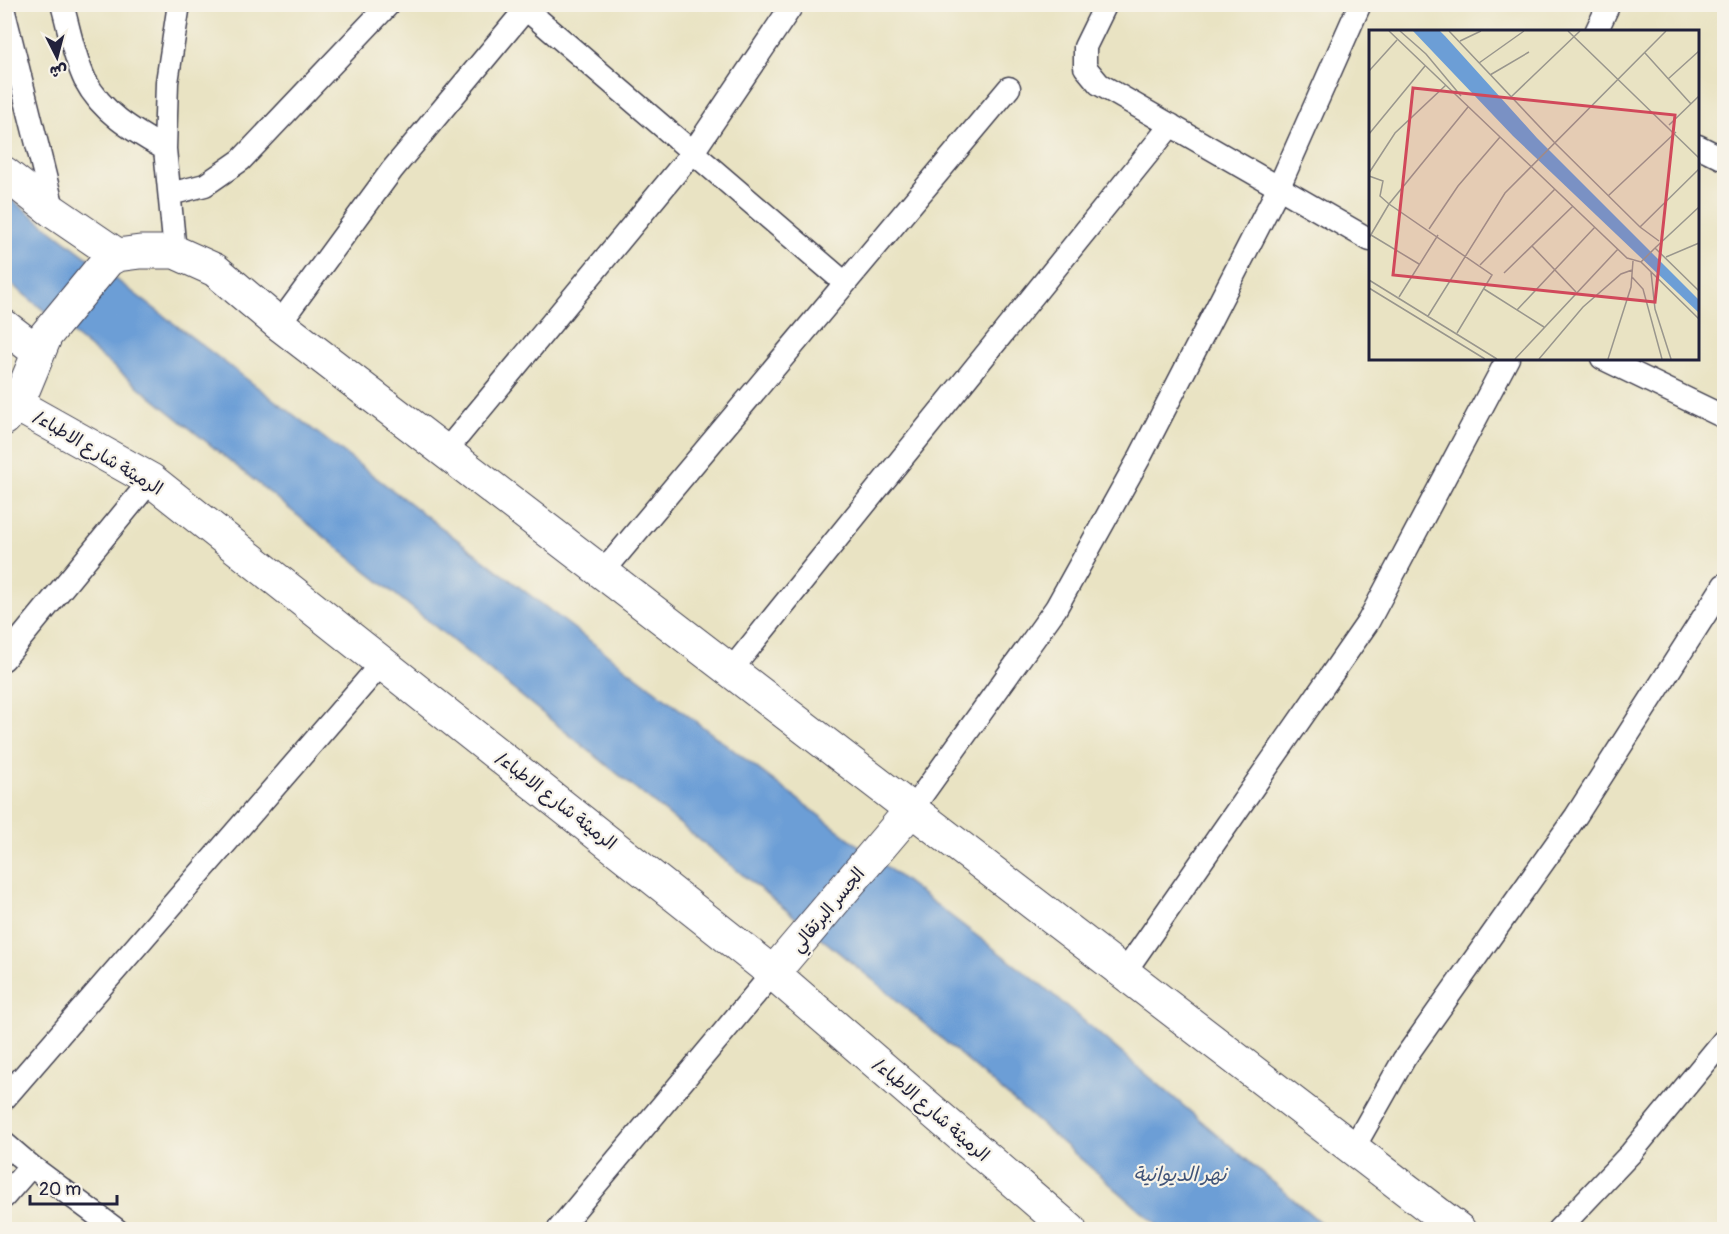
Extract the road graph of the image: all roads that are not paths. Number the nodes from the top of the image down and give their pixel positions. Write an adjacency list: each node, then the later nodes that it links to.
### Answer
1 (62, 4): 14 (street)
2 (179, 4): 14 (street)
3 (389, 4): 19 (street)
4 (793, 4): 15 (street)
5 (1106, 4): 12 (street)
6 (1360, 4): 18 (street)
7 (1609, 4): 10 (street)
8 (528, 7): 15 (street); 25 (street)
9 (4, 12): 20 (street)
10 (1597, 30)
11 (1009, 88): 24 (street)
12 (1171, 125): 18 (street); 38 (street)
13 (1699, 146): 16 (street)
14 (165, 148): 19 (street)
15 (693, 153): 24 (street); 32 (street)
16 (1725, 159)
17 (4, 173): 20 (main road)
18 (1278, 189): 21 (street); 39 (street)
19 (170, 194): 22 (street)
20 (54, 212): 23 (main road)
21 (1369, 239)
22 (175, 252): 23 (main road); 25 (main road)
23 (112, 258): 27 (main road)
24 (845, 284): 34 (street)
25 (279, 324): 32 (main road)
26 (4, 326): 27 (main road)
27 (42, 344): 30 (main road)
28 (1507, 360): 40 (street)
29 (1606, 360): 31 (street)
30 (11, 412): 33 (main road, /الرميثة شارع الاطباء)
31 (1725, 417)
32 (446, 452): 34 (main road)
33 (151, 480): 36 (street); 37 (main road, /الرميثة شارع الاطباء)
34 (603, 572): 38 (main road)
35 (1725, 585): 46 (street)
36 (4, 659)
37 (382, 663): 41 (main road, /الرميثة شارع الاطباء); 44 (street)
38 (731, 670): 39 (main road)
39 (912, 809): 40 (main road); 41 (main road, الجسر البرتقالي)
40 (1124, 973): 43 (main road)
41 (773, 974): 50 (street); 51 (main road, /الرميثة شارع الاطباء)
42 (1725, 1040): 54 (street)
43 (1285, 1096): 46 (main road); 52 (main road)
44 (4, 1099)
45 (4, 1143): 47 (street)
46 (1353, 1149): 53 (main road)
47 (31, 1166): 48 (street); 49 (street)
48 (4, 1197)
49 (117, 1230)
50 (558, 1230)
51 (1070, 1230)
52 (1422, 1230)
53 (1459, 1230)
54 (1558, 1230)

